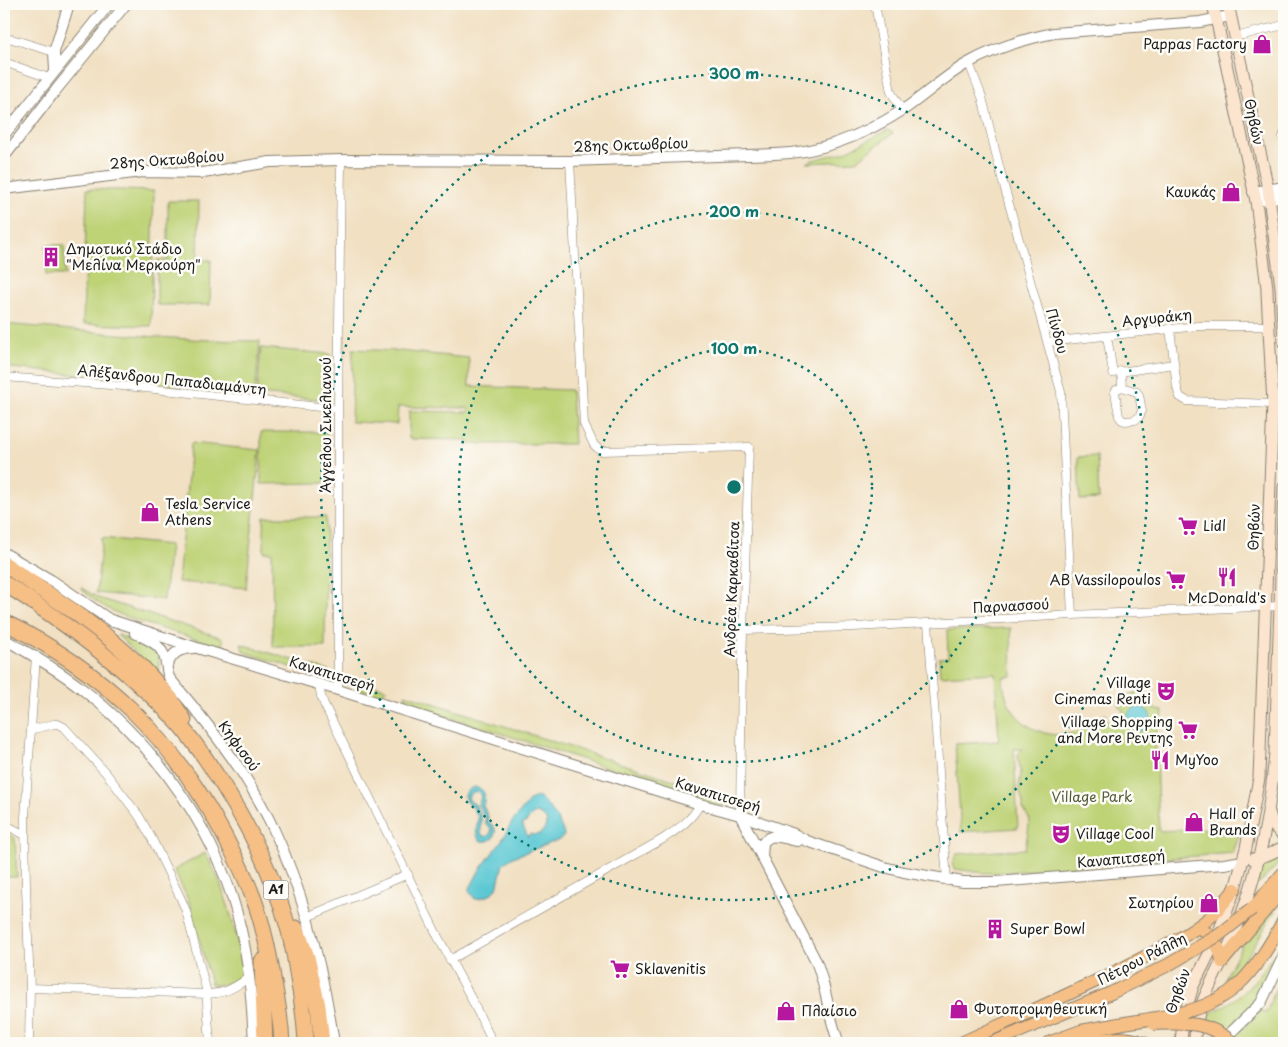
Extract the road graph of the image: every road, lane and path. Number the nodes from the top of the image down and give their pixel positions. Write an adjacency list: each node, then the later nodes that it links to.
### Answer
1 (69, 4): 12 (street)
2 (109, 4): 15 (street)
3 (126, 4): 16 (street)
4 (875, 4): 17 (street)
5 (1213, 4): 8 (main road, Θηβών)
6 (1228, 4): 7 (main road, Θηβών)
7 (1230, 16): 8 (street, 28ης Οκτωβρίου); 10 (main road, Θηβών)
8 (1216, 19): 14 (street, 28ης Οκτωβρίου); 28 (main road, Θηβών)
9 (1284, 25): 10 (street)
10 (1235, 37): 26 (main road, Θηβών)
11 (12, 38): 12 (street)
12 (54, 52): 15 (street)
13 (4, 62): 15 (street)
14 (969, 62): 17 (street, 28ης Οκτωβρίου); 32 (street, Πίνδου)
15 (52, 74): 16 (street); 18 (street)
16 (66, 78): 19 (street)
17 (902, 110): 22 (street, 28ης Οκτωβρίου)
18 (4, 135)
19 (17, 138): 20 (street); 23 (street)
20 (4, 156)
21 (341, 160): 22 (street, 28ης Οκτωβρίου); 25 (street, 28ης Οκτωβρίου); 39 (street, Άγγελου Σικελιανού)
22 (570, 161): 50 (street, Ανδρέα Καρκαβίτσα)
23 (4, 167)
24 (1284, 187): 26 (street)
25 (4, 189)
26 (1269, 194): 27 (street); 28 (street); 33 (main road, Θηβών)
27 (1284, 196)
28 (1255, 197): 29 (main road, Θηβών)
29 (1269, 326): 30 (street, Αργυράκη); 38 (main road, Θηβών)
30 (1170, 328): 31 (street, Αργυράκη); 34 (street)
31 (1106, 336): 32 (street, Αργυράκη); 35 (street)
32 (1048, 342): 46 (street, Πίνδου)
33 (1284, 343)
34 (1174, 364): 35 (street); 38 (street)
35 (1121, 371): 37 (street)
36 (4, 377): 39 (street, Αλέξανδρου Παπαδιαμάντη)
37 (1122, 386): 37 (street)
38 (1273, 404): 45 (main road, Θηβών)
39 (338, 409): 56 (street, Άγγελου Σικελιανού)
40 (1284, 487): 44 (main road, Θηβών)
41 (4, 553): 47 (street, Κηφισού)
42 (4, 564): 58 (highway)
43 (4, 583): 58 (highway, Α1)
44 (1280, 606): 45 (street, Παρνασσού); 60 (main road, Θηβών)
45 (1266, 607): 46 (street, Παρνασσού); 69 (main road, Θηβών)
46 (1072, 615): 49 (street, Παρνασσού)
47 (108, 619): 52 (street, Καναπιτσερή); 54 (street, Κηφισού)
48 (4, 622): 78 (highway, Α1)
49 (928, 623): 50 (street, Παρνασσού); 72 (street)
50 (743, 630): 61 (street, Ανδρέα Καρκαβίτσα)
51 (4, 639): 53 (street)
52 (197, 648): 54 (street); 55 (street, Καναπιτσερή)
53 (36, 656): 57 (street); 87 (street)
54 (167, 665): 79 (street, Κηφισού)
55 (319, 684): 56 (street, Καναπιτσερή); 71 (street)
56 (338, 690): 59 (street, Καναπιτσερή)
57 (30, 730): 63 (street); 89 (street)
58 (202, 752): 74 (highway, Α1)
59 (700, 804): 61 (street, Καναπιτσερή); 84 (street)
60 (1269, 809): 64 (main road); 68 (main road, Θηβών)
61 (740, 815): 65 (street, Καναπιτσερή); 67 (street)
62 (4, 824): 63 (street)
63 (25, 835): 88 (street)
64 (1284, 837)
65 (807, 841): 67 (street); 72 (street, Καναπιτσερή)
66 (1284, 847): 68 (main road)
67 (762, 858): 91 (street)
68 (1258, 858): 69 (main road); 85 (main road, Θηβών)
69 (1243, 861): 72 (street, Καναπιτσερή); 76 (main road, Θηβών)
70 (1284, 872): 77 (main road, Πέτρου Ράλλη)
71 (408, 874): 79 (street); 84 (street)
72 (947, 881)
73 (1284, 881): 77 (main road)
74 (273, 883): 97 (highway, Α1); 98 (highway)
75 (1284, 888): 85 (main road)
76 (1235, 889): 81 (main road); 82 (main road, Θηβών)
77 (1252, 909): 102 (main road, Πέτρου Ράλλη, bridge)
78 (259, 915): 95 (highway); 96 (highway, Α1)
79 (307, 918): 99 (street, Κηφισού)
80 (1284, 920): 90 (main road, bridge)
81 (1198, 927): 82 (main road); 101 (main road)
82 (1215, 942): 85 (main road); 106 (main road, Θηβών)
83 (1284, 955): 86 (street)
84 (450, 960): 100 (street)
85 (1222, 962): 107 (main road, Θηβών)
86 (1279, 975): 108 (street)
87 (250, 977): 89 (street); 94 (street)
88 (30, 988): 89 (street); 92 (street)
89 (207, 994): 93 (street)
90 (1120, 1024): 103 (main road); 109 (main road, bridge)
91 (836, 1040)
92 (29, 1043)
93 (210, 1043)
94 (254, 1043)
95 (265, 1043)
96 (282, 1043)
97 (306, 1043)
98 (322, 1043)
99 (334, 1043)
100 (493, 1043)
101 (960, 1043)
102 (992, 1043)
103 (1049, 1043)
104 (1083, 1043): 105 (main road)
105 (1144, 1043)
106 (1181, 1043)
107 (1195, 1043)
108 (1220, 1043)
109 (1233, 1043)

